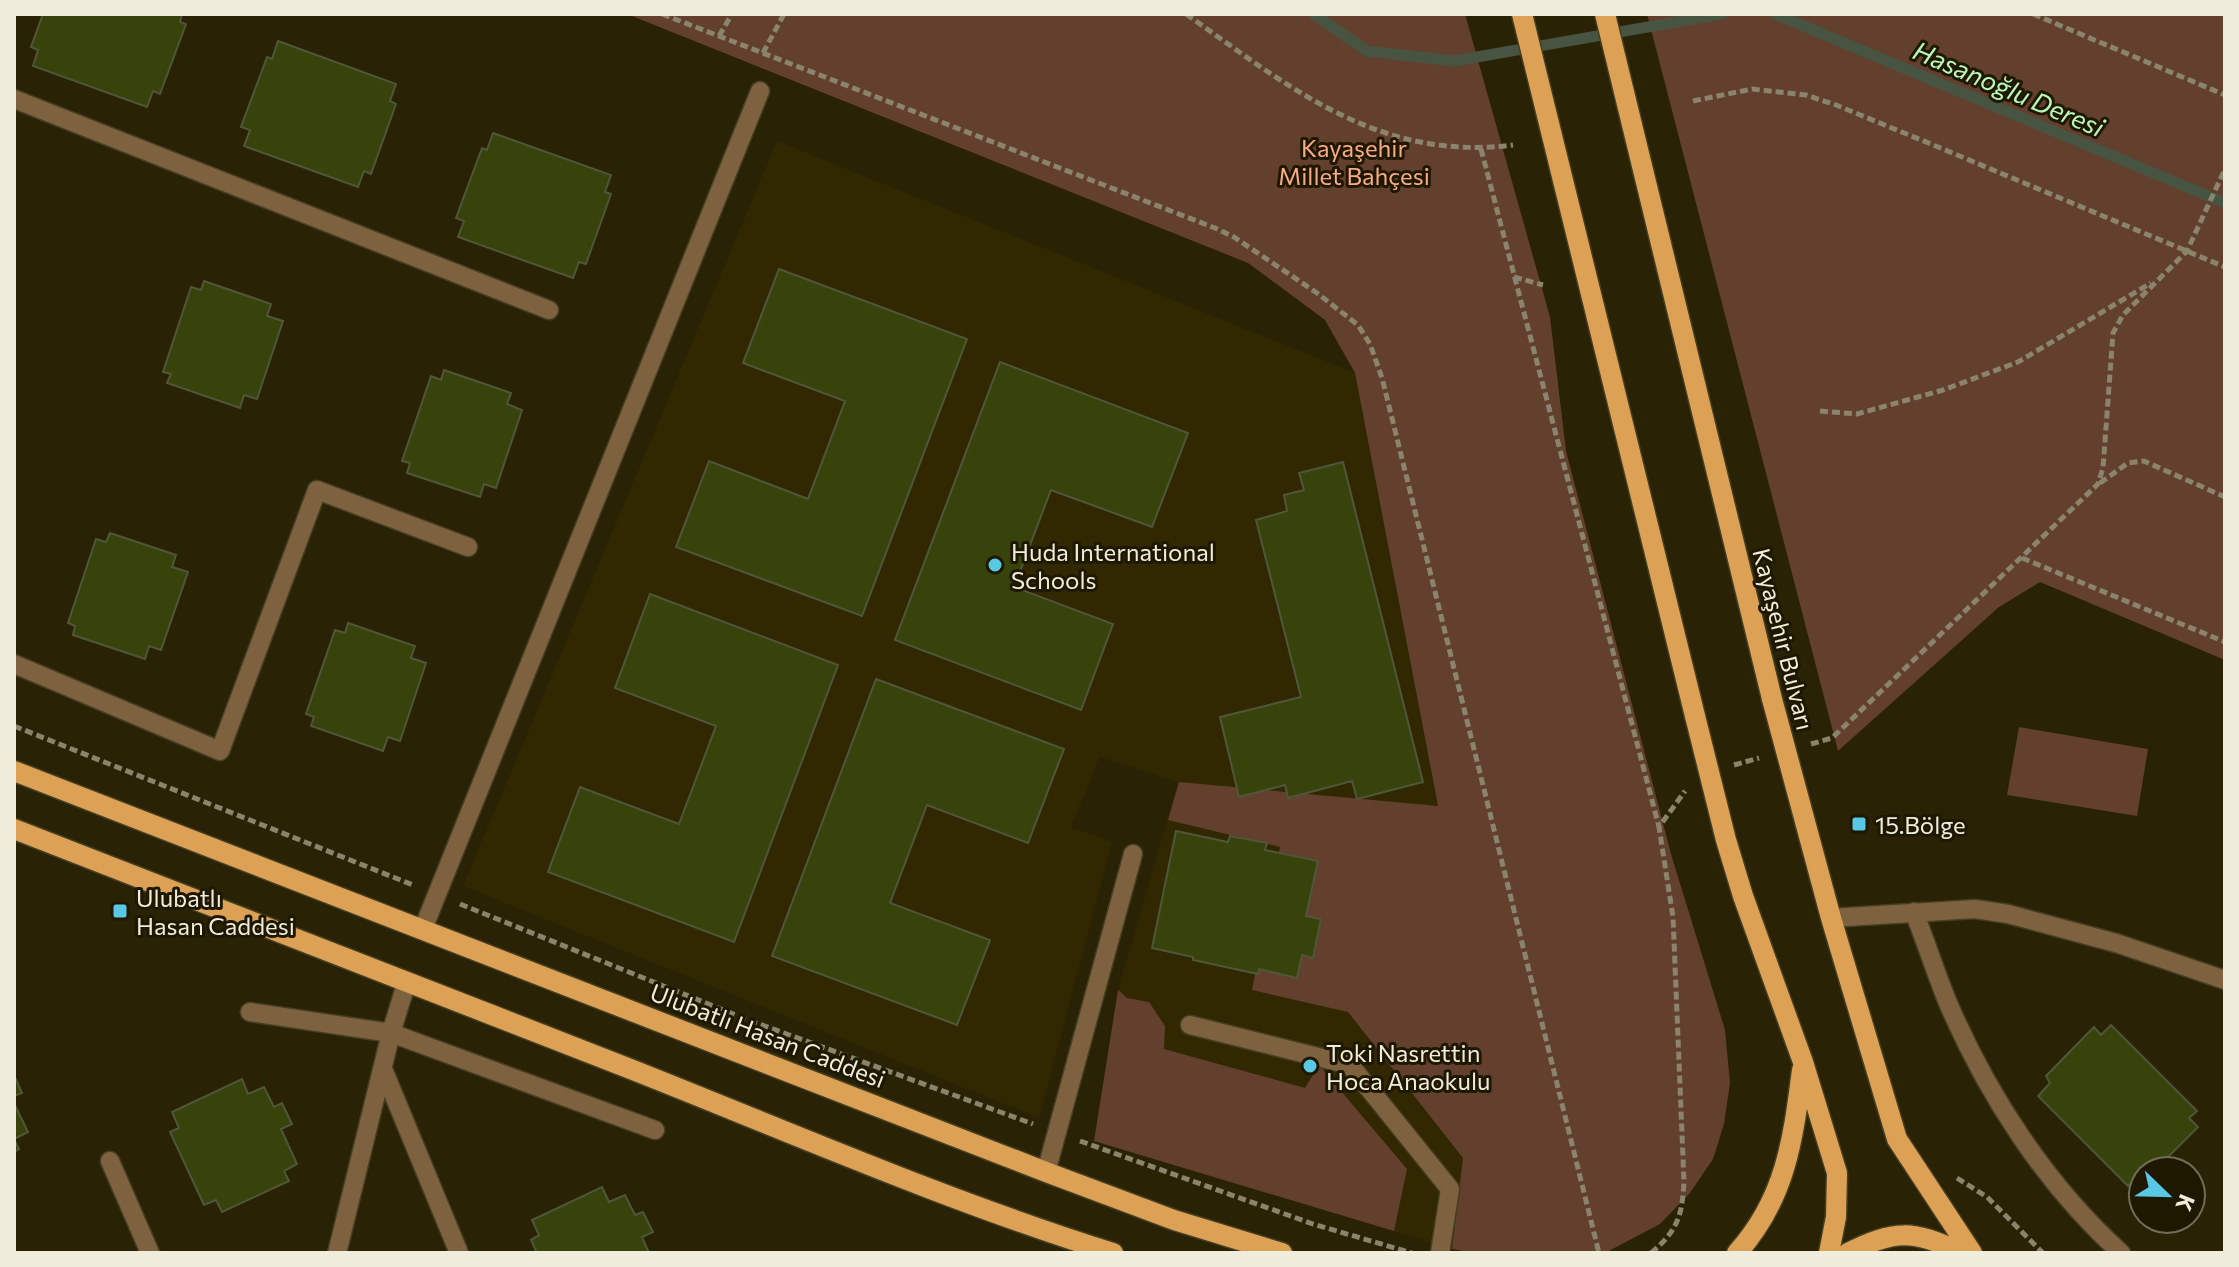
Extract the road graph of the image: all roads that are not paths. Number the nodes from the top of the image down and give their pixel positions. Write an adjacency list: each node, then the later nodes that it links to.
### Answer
1 (1522, 14): 19 (main road, bridge)
2 (1605, 14): 12 (main road, Kayaşehir Bulvarı, bridge)
3 (760, 91): 13 (lane)
4 (14, 99): 5 (lane)
5 (549, 310)
6 (468, 547): 7 (lane)
7 (14, 664)
8 (14, 771): 13 (main road, Ulubatlı Hasan Caddesi)
9 (14, 829): 15 (main road)
10 (1133, 854): 23 (lane)
11 (1914, 912): 12 (lane); 14 (lane); 35 (lane)
12 (1831, 918): 34 (main road, Kayaşehir Bulvarı)
13 (423, 929): 23 (main road, Ulubatlı Hasan Caddesi)
14 (2225, 980)
15 (407, 981): 18 (lane); 27 (main road)
16 (250, 1012): 18 (lane)
17 (1190, 1025): 29 (lane)
18 (391, 1033): 20 (lane); 21 (lane)
19 (1803, 1062): 30 (main road); 31 (main road)
20 (383, 1069): 25 (lane); 26 (lane)
21 (655, 1130)
22 (110, 1161): 24 (lane)
23 (1046, 1172): 28 (main road, Ulubatlı Hasan Caddesi)
24 (150, 1253)
25 (337, 1253)
26 (459, 1253)
27 (1113, 1253)
28 (1282, 1253)
29 (1440, 1253)
30 (1737, 1253)
31 (1829, 1253)
32 (1848, 1253): 33 (main road)
33 (1960, 1253)
34 (1972, 1253)
35 (2121, 1253)

